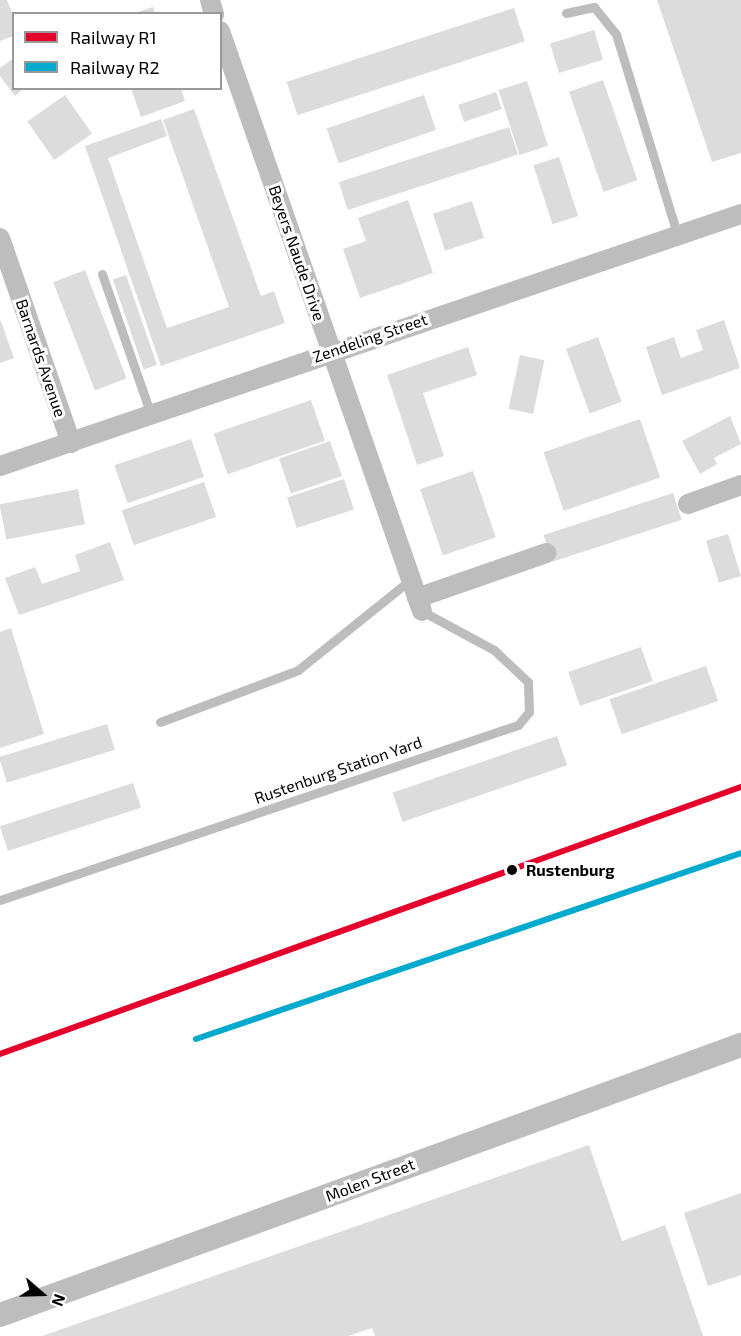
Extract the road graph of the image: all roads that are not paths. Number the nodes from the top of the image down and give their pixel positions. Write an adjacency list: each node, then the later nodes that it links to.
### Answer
1 (566, 13): 4 (lane)
2 (222, 37): 7 (street, Beyers Naude Drive)
3 (741, 214): 4 (street, Zendeling Street)
4 (677, 234): 7 (street, Zendeling Street)
5 (0, 238): 9 (street, Barnards Avenue)
6 (102, 274): 8 (lane)
7 (331, 352): 8 (street, Zendeling Street); 14 (street, Beyers Naude Drive)
8 (151, 415): 9 (street, Zendeling Street)
9 (71, 443): 10 (street, Zendeling Street)
10 (0, 466)
11 (741, 485): 12 (street)
12 (688, 504)
13 (546, 553): 15 (street)
14 (411, 579): 15 (street, Beyers Naude Drive); 16 (lane)
15 (419, 605): 17 (lane, Rustenburg Station Yard)
16 (160, 722)
17 (0, 900)
18 (741, 1045): 19 (street, Molen Street)
19 (0, 1315)

